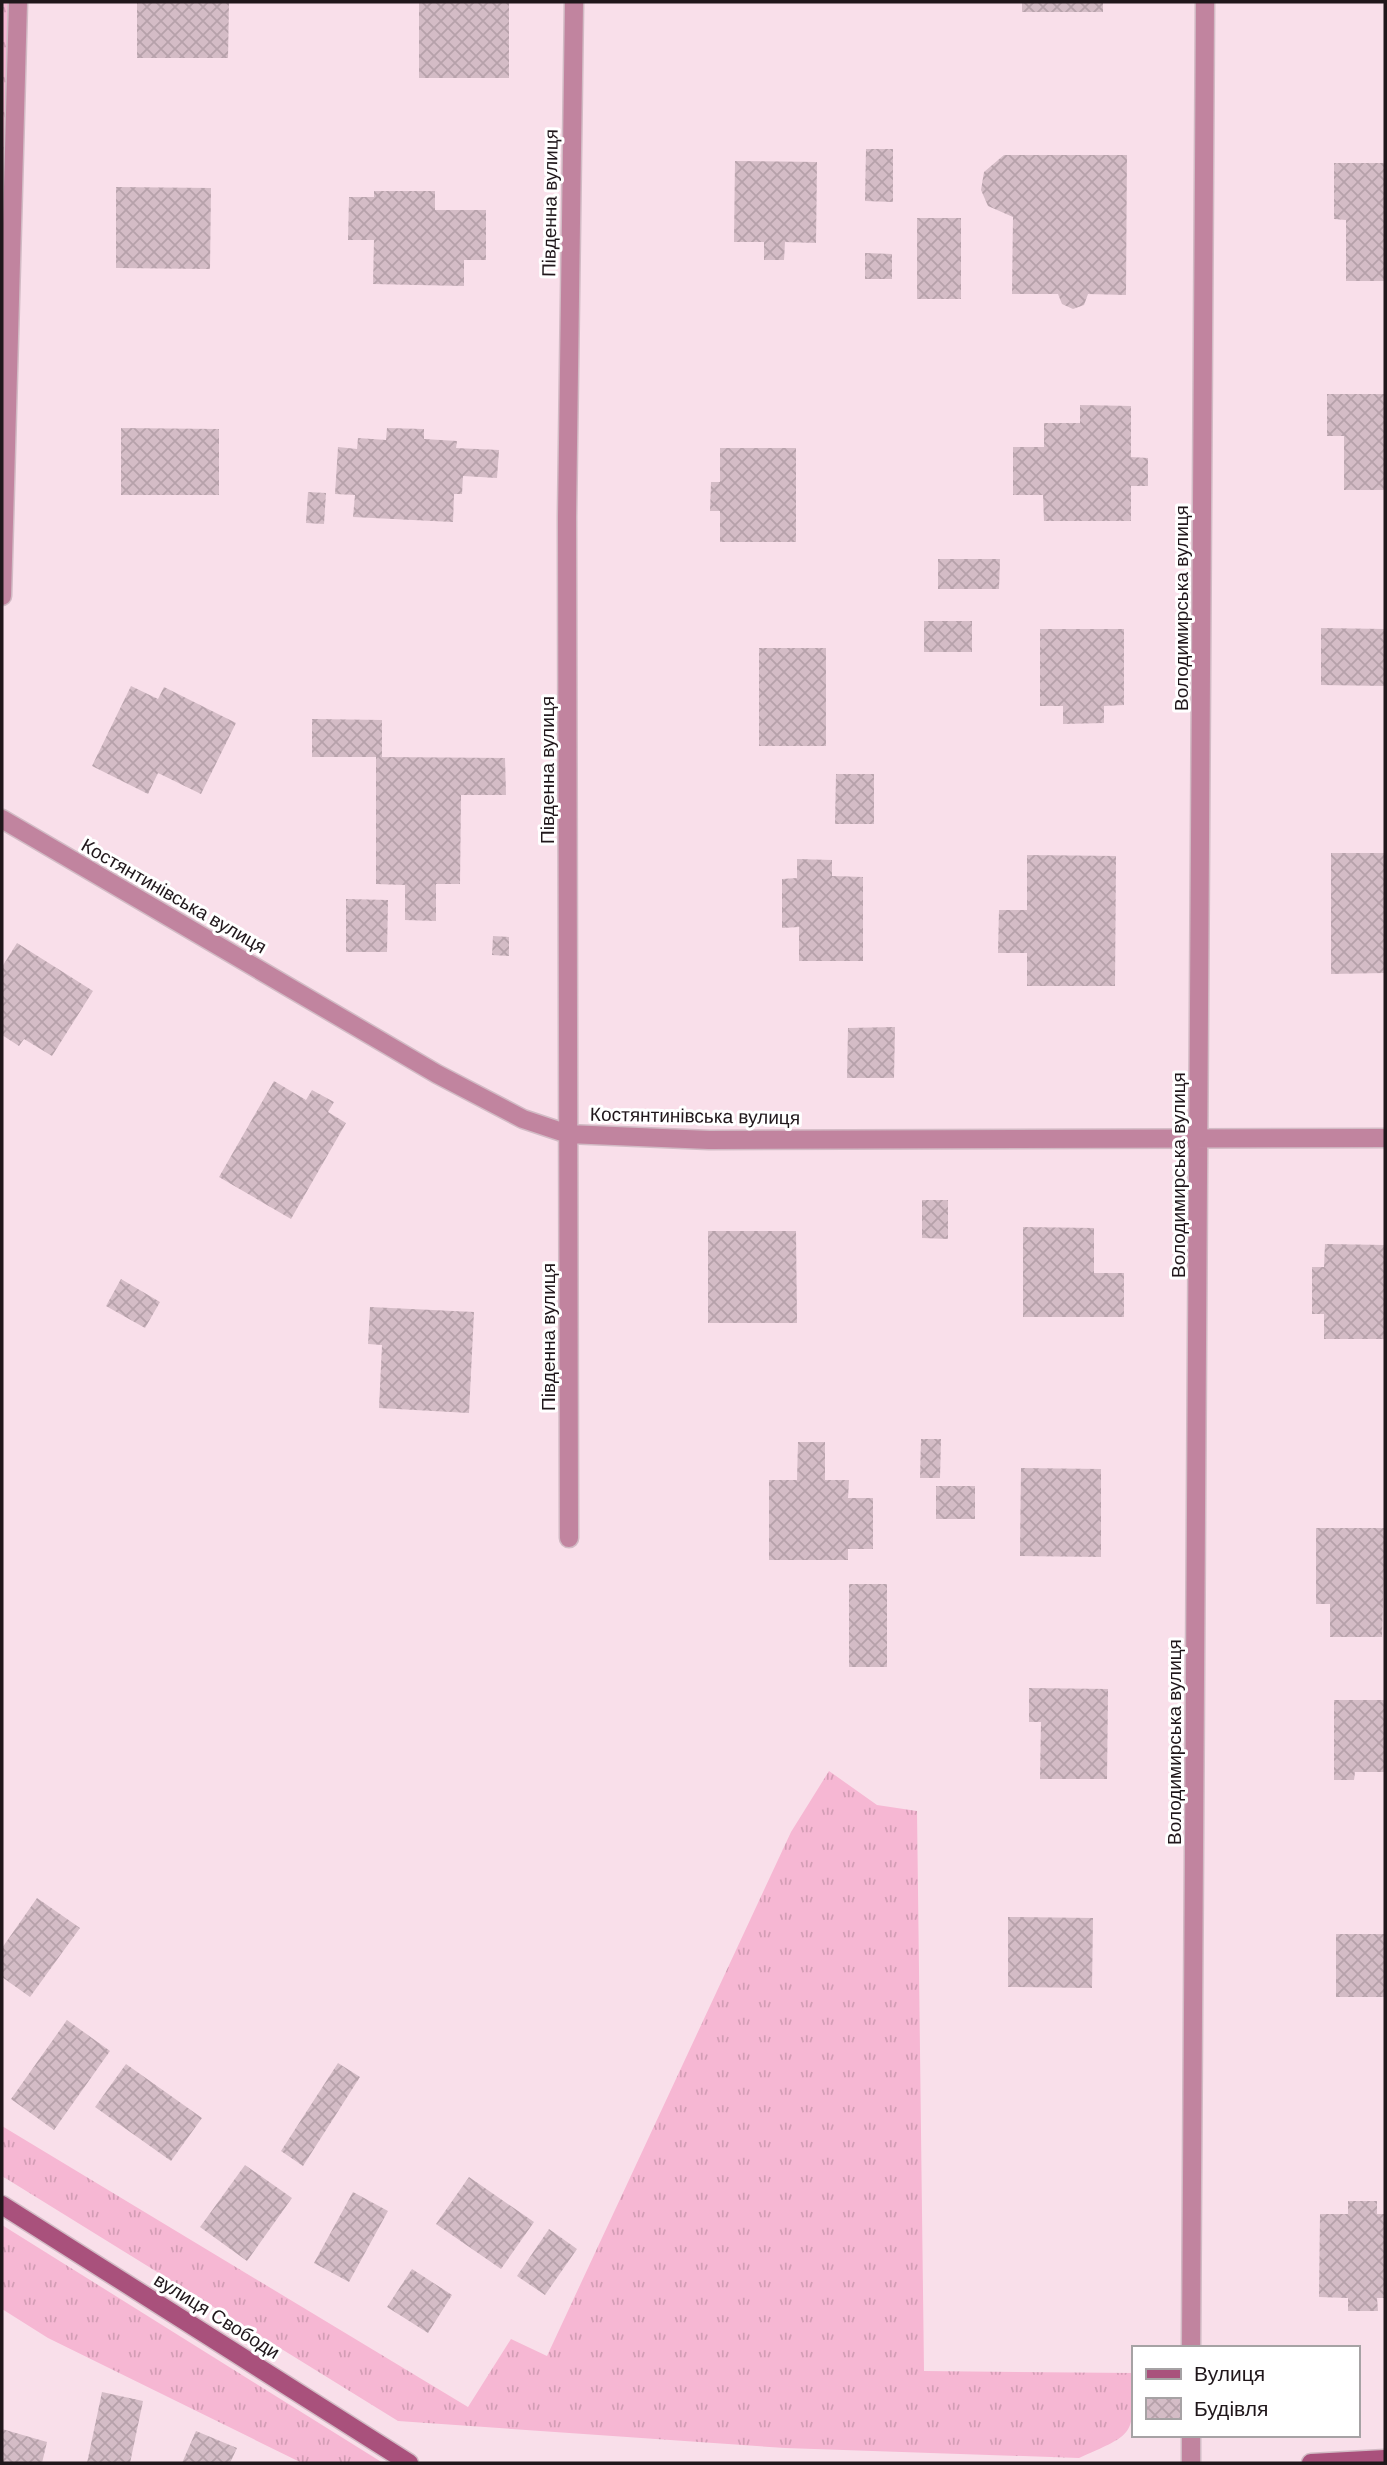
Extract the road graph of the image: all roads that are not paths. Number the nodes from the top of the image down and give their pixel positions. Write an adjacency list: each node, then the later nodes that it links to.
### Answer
1 (18, 2): 4 (street)
2 (574, 2): 6 (street, Південна вулиця)
3 (1205, 2): 7 (street, Володимирська вулиця)
4 (2, 596)
5 (2, 819): 6 (street, Костянтинівська вулиця)
6 (568, 1134): 7 (street, Костянтинівська вулиця); 9 (street, Південна вулиця)
7 (1199, 1138): 8 (street, Костянтинівська вулиця); 11 (street, Володимирська вулиця)
8 (1385, 1138)
9 (569, 1538)
10 (2, 2205): 14 (street, вулиця Свободи)
11 (1191, 2346)
12 (1191, 2437): 15 (street)
13 (1385, 2459): 16 (street)
14 (409, 2463)
15 (1191, 2463)
16 (1311, 2463)

